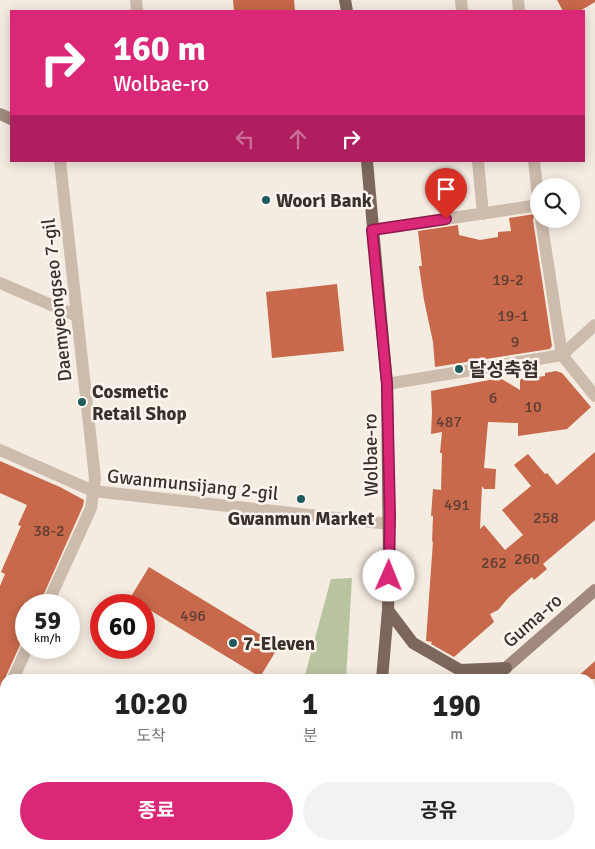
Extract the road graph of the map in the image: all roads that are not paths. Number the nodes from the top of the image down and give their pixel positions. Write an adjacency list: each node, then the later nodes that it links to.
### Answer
1 (60, 162): 11 (street, Daemyeongseo 7-gil)
2 (367, 162): 9 (main road, Wolbae-ro)
3 (478, 162): 7 (street)
4 (534, 162): 5 (street)
5 (536, 178)
6 (530, 206): 7 (street)
7 (483, 214): 9 (street)
8 (542, 228): 13 (street)
9 (372, 230): 14 (main road, Wolbae-ro)
10 (0, 283): 11 (street)
11 (77, 316): 17 (street, Daemyeongseo 7-gil)
12 (595, 326): 13 (street)
13 (562, 355): 14 (street); 15 (street)
14 (387, 384): 18 (main road, Wolbae-ro)
15 (595, 396)
16 (0, 450): 17 (street, Gwanmunsijang 2-gil)
17 (93, 492): 18 (street, Gwanmunsijang 2-gil); 20 (street, Daemyeongseo 7-gil)
18 (390, 524): 21 (main road, Wolbae-ro)
19 (595, 590): 23 (main road, Guma-ro)
20 (51, 594)
21 (388, 610): 23 (main road); 25 (main road, Wolbae-ro)
22 (22, 659): 24 (street)
23 (506, 668): 26 (main road, Guma-ro)
24 (15, 674)
25 (382, 674)
26 (499, 674)

